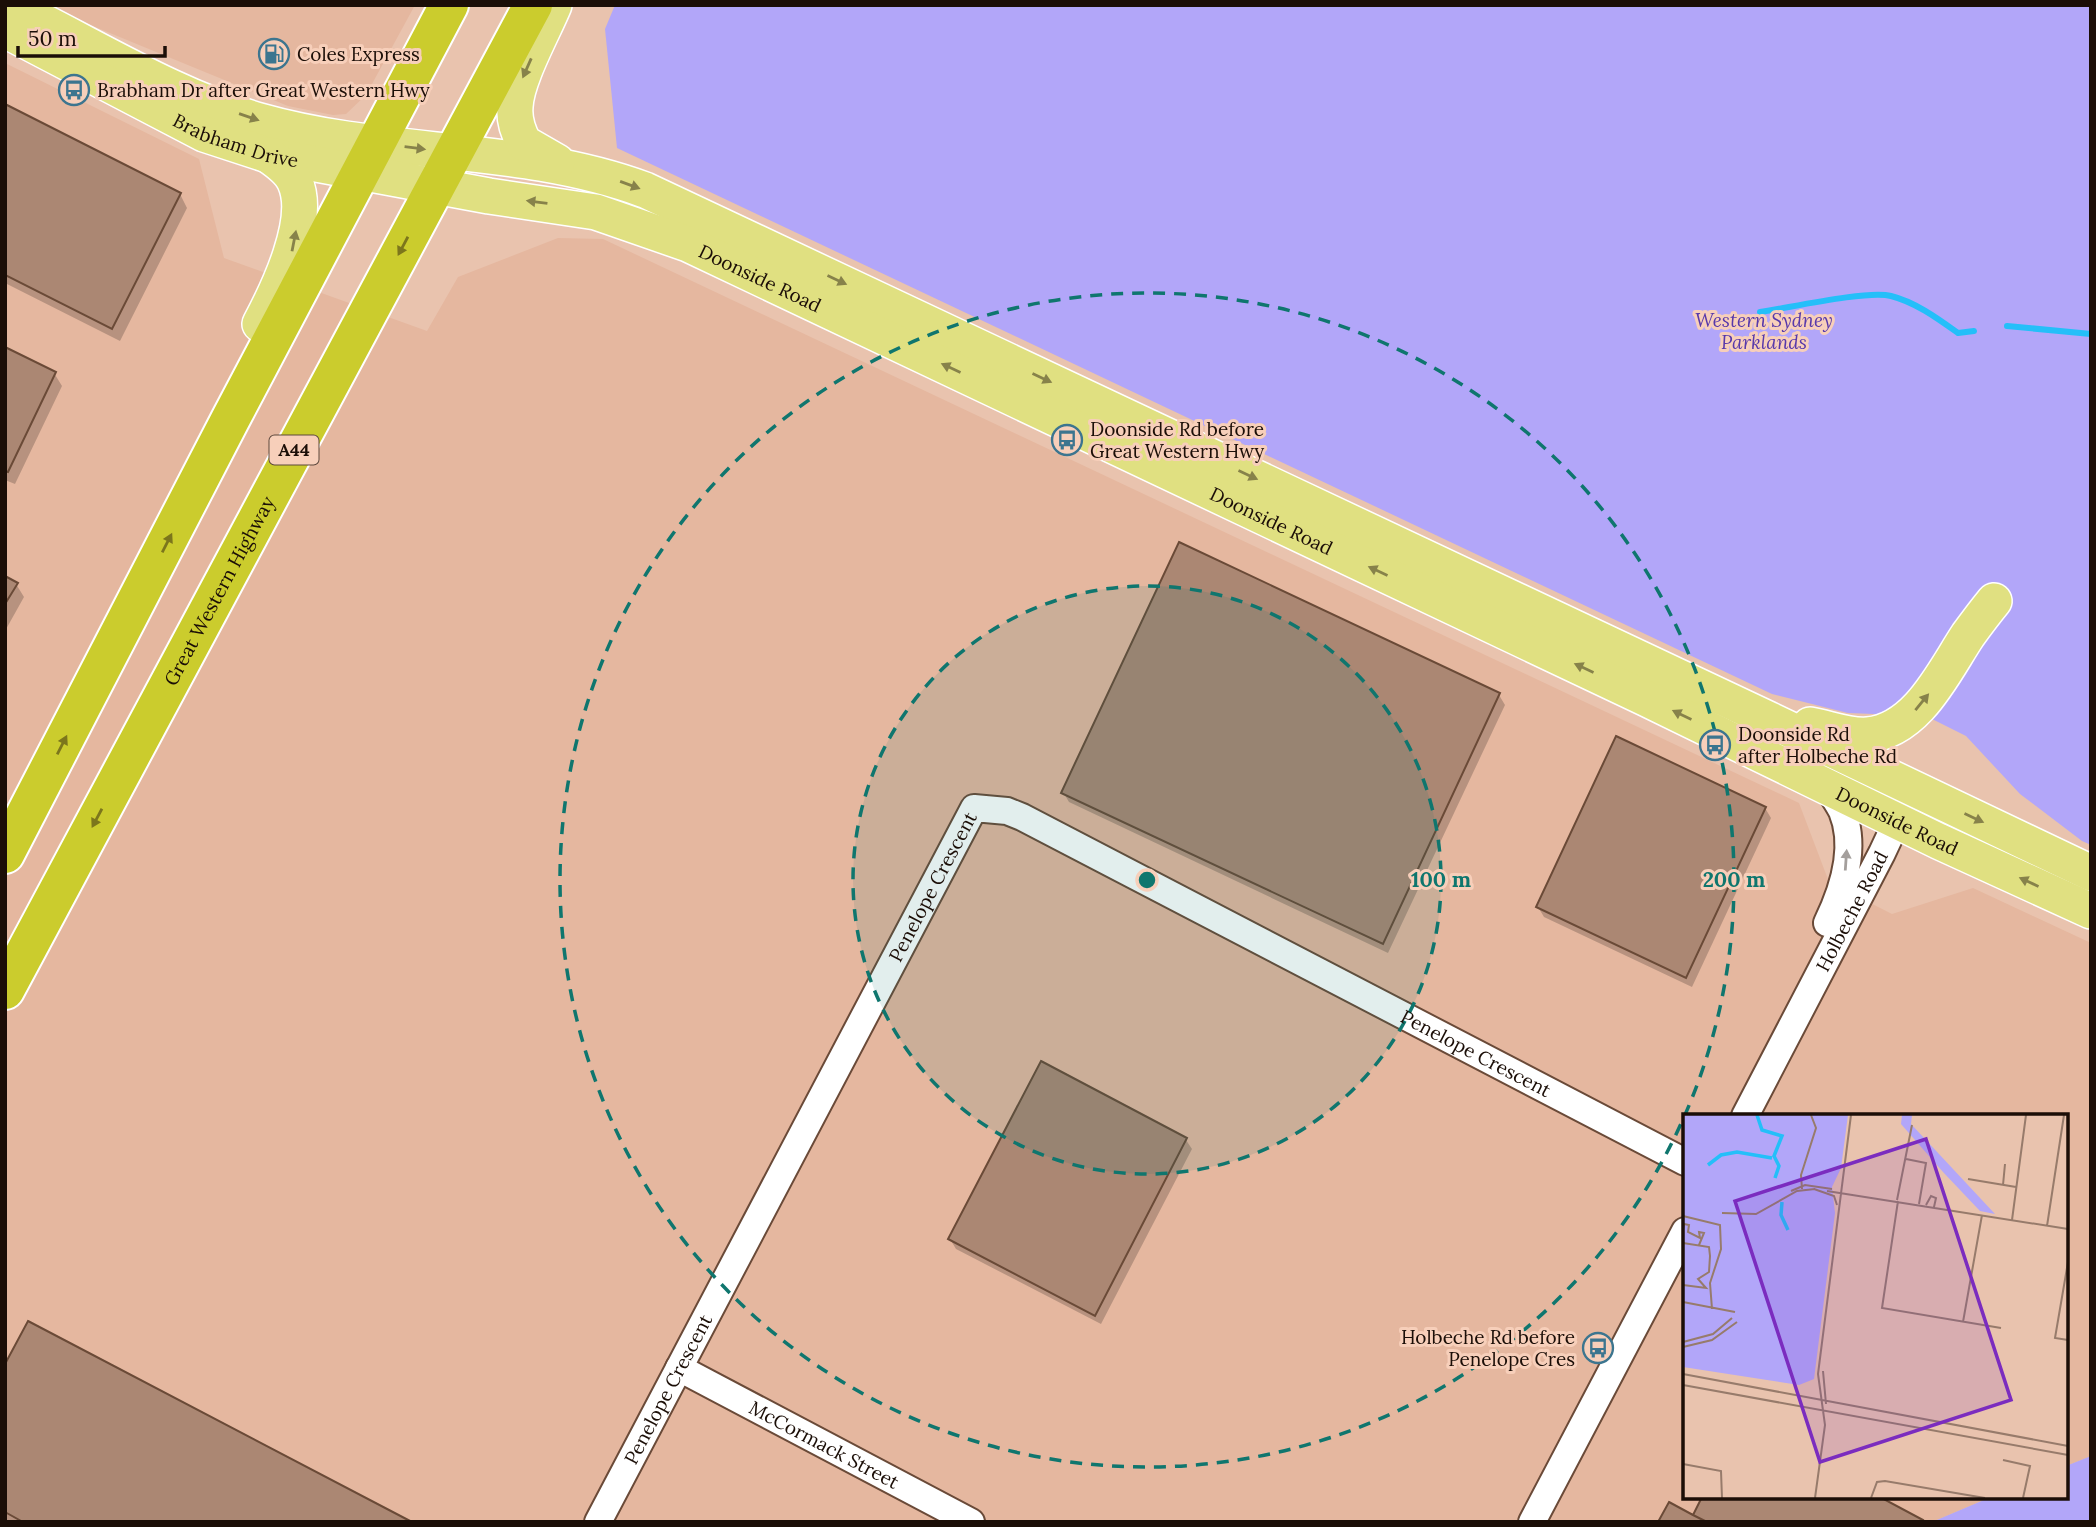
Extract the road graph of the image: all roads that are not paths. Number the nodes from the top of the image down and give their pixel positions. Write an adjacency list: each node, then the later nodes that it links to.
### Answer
1 (10, 5): 8 (main road, Brabham Drive, one-way to 8)
2 (449, 5): 8 (highway)
3 (533, 5): 6 (highway, Great Western Highway / A44)
4 (554, 5): 9 (main road, one-way to 9)
5 (5, 30): 7 (main road, Brabham Drive)
6 (454, 152): 8 (main road, Doonside Road, one-way to 6); 9 (main road, Doonside Road); 10 (highway, Great Western Highway / A44)
7 (268, 155): 8 (main road, Brabham Drive); 11 (main road, one-way to 7)
8 (369, 158): 10 (main road, Doonside Road); 11 (highway)
9 (565, 166): 13 (main road, Doonside Road, one-way to 13)
10 (436, 186): 14 (main road, Doonside Road, one-way to 10); 20 (highway, Great Western Highway / A44, one-way to 20)
11 (230, 420): 17 (highway, one-way to 11)
12 (1994, 601): 13 (main road, one-way to 12)
13 (1768, 719): 15 (main road, Doonside Road)
14 (1828, 787): 16 (main road, Doonside Road); 21 (street, Holbeche Road, one-way to 14)
15 (1912, 789): 16 (street, Holbeche Road); 18 (main road, Doonside Road, one-way to 18)
16 (1897, 820): 19 (main road, Doonside Road, one-way to 16); 21 (street, Holbeche Road)
17 (5, 854)
18 (2091, 873)
19 (2091, 911)
20 (5, 990)
21 (1807, 994): 22 (street, Holbeche Road)
22 (1746, 1114)
23 (1683, 1161): 25 (street, Penelope Crescent)
24 (1683, 1235): 28 (street)
25 (679, 1368): 26 (street, Penelope Crescent); 27 (street, McCormack Street)
26 (597, 1522)
27 (971, 1522)
28 (1532, 1522)

